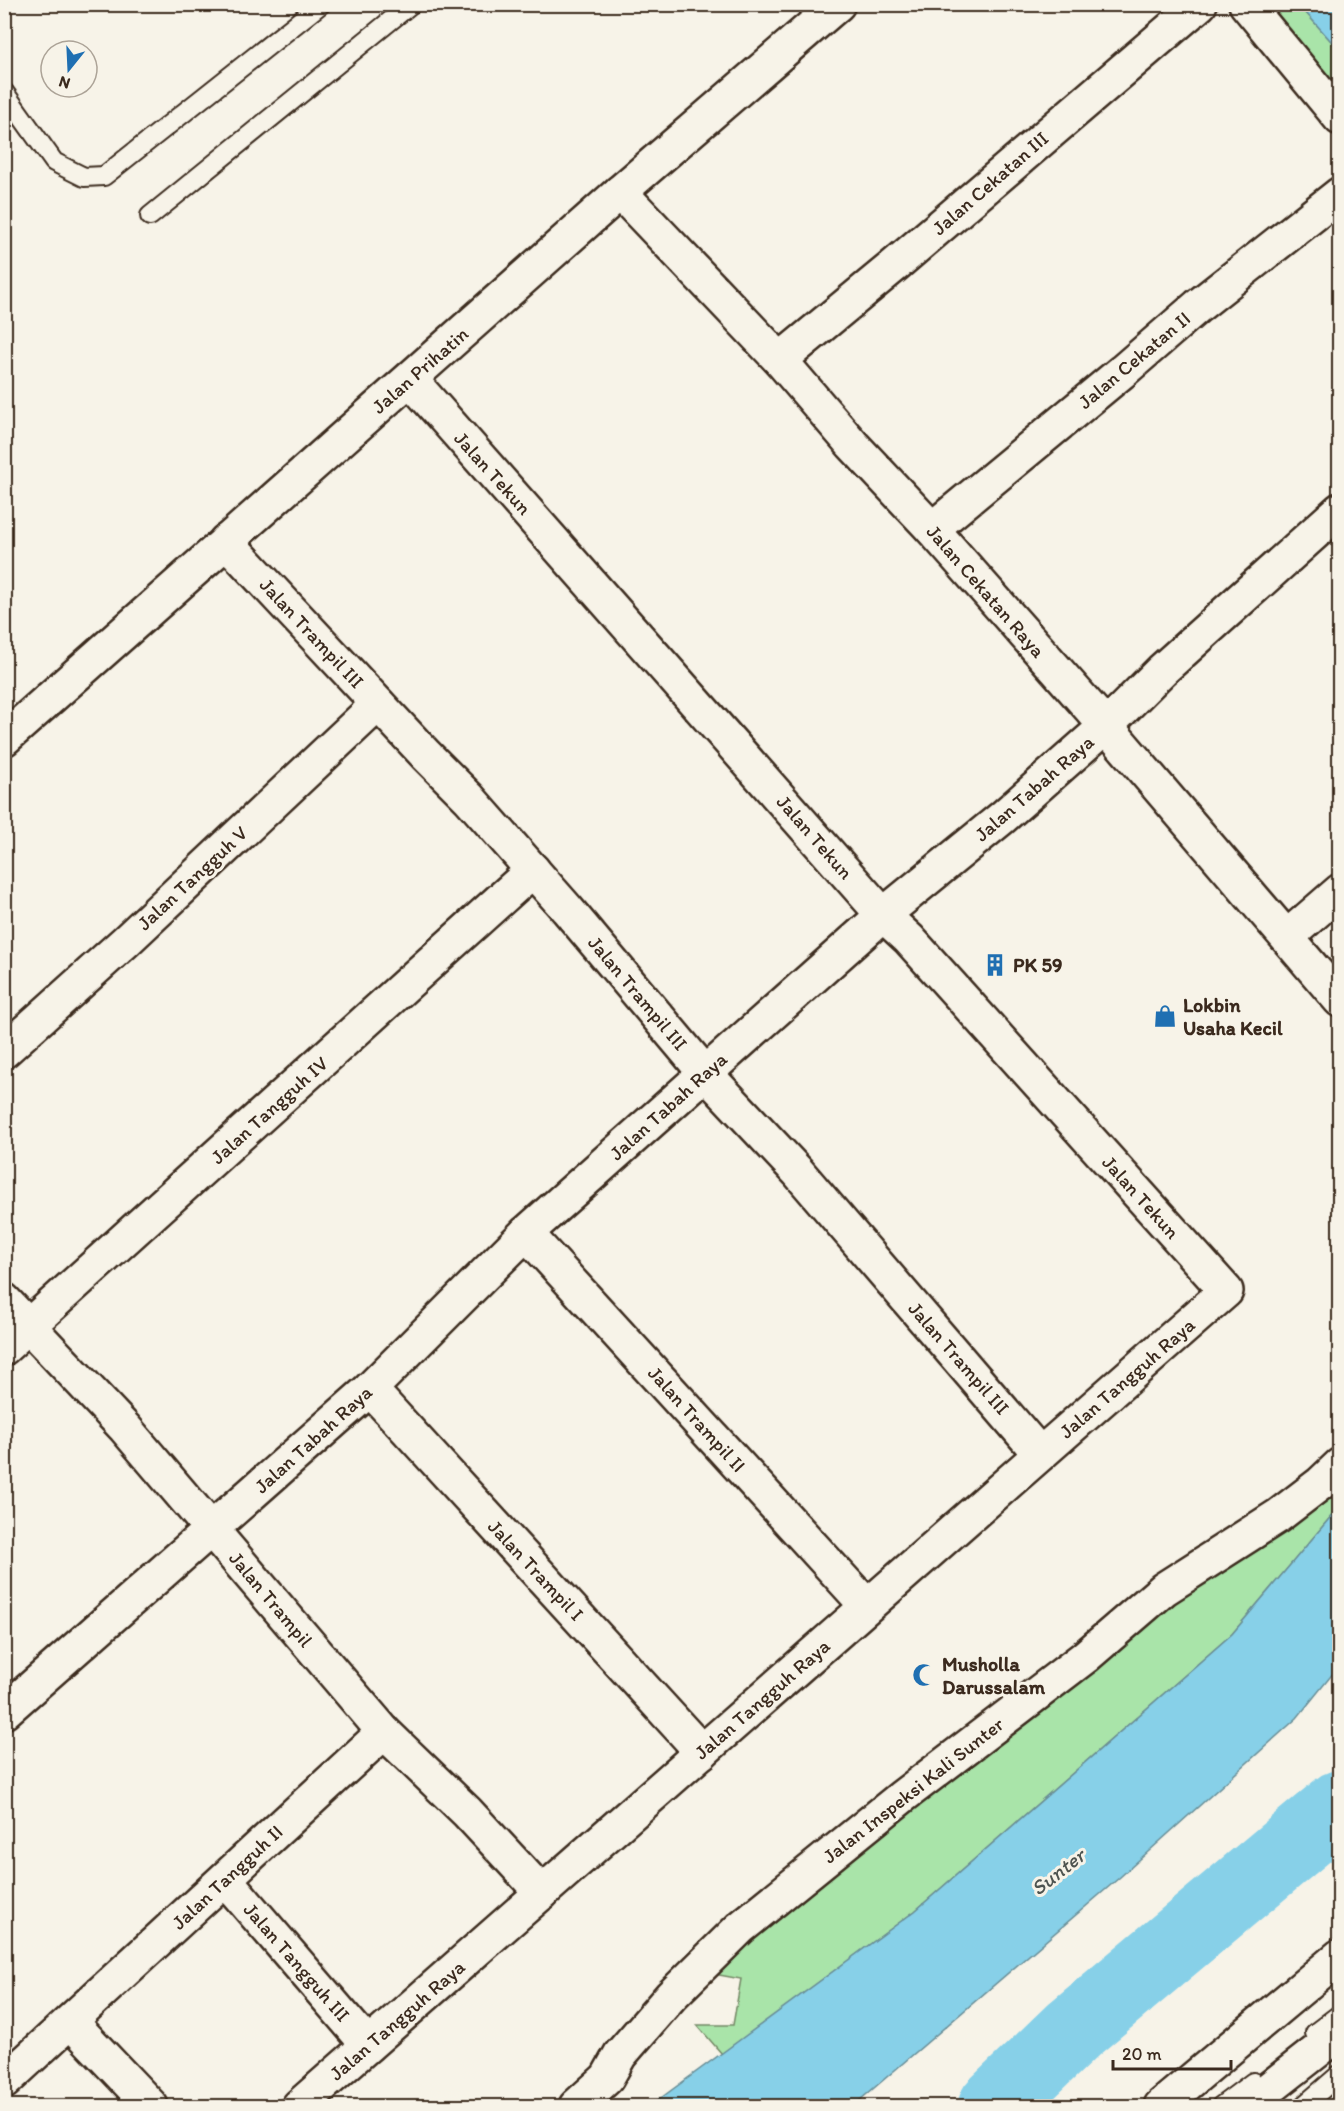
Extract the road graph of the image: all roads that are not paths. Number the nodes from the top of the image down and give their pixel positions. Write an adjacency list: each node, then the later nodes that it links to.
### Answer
1 (321, 4): 6 (lane)
2 (411, 4): 10 (lane)
3 (838, 4): 8 (main road, Jalan Prihatin)
4 (1200, 4): 11 (main road, Jalan Cekatan III)
5 (1246, 4): 7 (main road)
6 (4, 92)
7 (1340, 118)
8 (620, 192): 11 (main road, Jalan Cekatan Raya); 12 (main road, Jalan Prihatin)
9 (1340, 194): 14 (main road, Jalan Cekatan II)
10 (150, 216)
11 (780, 360): 14 (main road, Jalan Cekatan Raya)
12 (410, 378): 15 (main road, Jalan Prihatin); 21 (main road, Jalan Tekun)
13 (1340, 510): 17 (main road, Jalan Tabah Raya)
14 (932, 529): 17 (main road, Jalan Cekatan Raya)
15 (226, 541): 16 (main road, Jalan Trampil III); 18 (main road, Jalan Prihatin)
16 (378, 704): 19 (main road, Jalan Trampil III); 24 (main road, Jalan Tangguh V)
17 (1106, 726): 21 (main road, Jalan Tabah Raya); 22 (main road, Jalan Cekatan Raya)
18 (4, 738)
19 (533, 870): 25 (main road, Jalan Trampil III); 29 (main road, Jalan Tangguh IV)
20 (1340, 891): 22 (main road)
21 (882, 915): 25 (main road, Jalan Tabah Raya); 27 (main road, Jalan Tekun)
22 (1287, 937): 23 (main road, Jalan Cekatan Raya)
23 (1340, 1000)
24 (4, 1051)
25 (705, 1073): 26 (main road, Jalan Tabah Raya); 32 (main road, Jalan Trampil III)
26 (526, 1233): 31 (main road, Jalan Tabah Raya); 35 (main road, Jalan Trampil II)
27 (1226, 1291): 32 (main road, Jalan Tangguh Raya)
28 (4, 1300): 29 (main road, Jalan Trampil)
29 (29, 1327): 30 (main road, Jalan Tangguh IV); 34 (main road, Jalan Trampil)
30 (4, 1348)
31 (370, 1389): 34 (main road, Jalan Tabah Raya); 38 (main road, Jalan Trampil I)
32 (1040, 1454): 35 (main road, Jalan Tangguh Raya)
33 (1340, 1465): 50 (main road, Jalan Inspeksi Kali Sunter)
34 (212, 1530): 36 (main road, Jalan Tabah Raya); 37 (main road, Jalan Trampil)
35 (867, 1606): 38 (main road, Jalan Tangguh Raya)
36 (4, 1712)
37 (384, 1732): 39 (main road, Jalan Tangguh II); 40 (main road, Jalan Trampil)
38 (702, 1752): 40 (main road, Jalan Tangguh Raya)
39 (225, 1880): 43 (main road, Jalan Tangguh II); 45 (main road, Jalan Tangguh III)
40 (542, 1893): 45 (main road, Jalan Tangguh Raya)
41 (1340, 1956): 51 (main road)
42 (1340, 2014): 52 (lane)
43 (71, 2022): 47 (main road, Jalan Tangguh II); 48 (main road)
44 (1340, 2033): 53 (main road)
45 (368, 2045): 49 (main road, Jalan Tangguh Raya)
46 (1340, 2074): 54 (lane)
47 (4, 2082)
48 (151, 2106)
49 (299, 2106)
50 (576, 2106)
51 (1161, 2106)
52 (1221, 2106)
53 (1247, 2106)
54 (1303, 2106)

